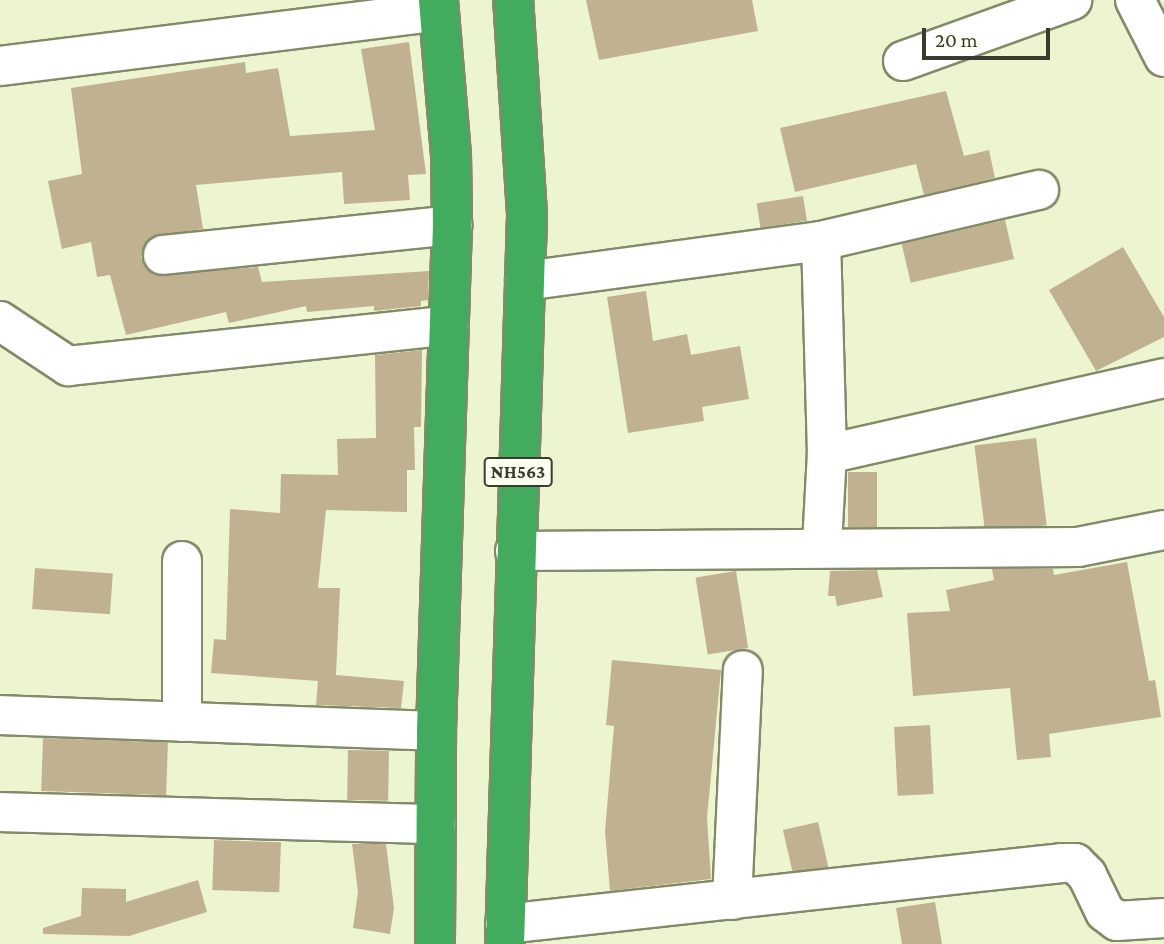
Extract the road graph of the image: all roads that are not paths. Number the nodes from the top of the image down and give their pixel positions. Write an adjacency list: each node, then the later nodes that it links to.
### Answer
1 (513, 0): 12 (highway, NH563)
2 (1072, 0): 6 (street)
3 (1135, 0): 5 (street)
4 (438, 5): 7 (street); 9 (highway)
5 (1164, 57)
6 (902, 61)
7 (0, 66)
8 (1039, 190): 10 (street)
9 (452, 225): 11 (street); 14 (highway)
10 (821, 241): 12 (street); 16 (street)
11 (163, 256)
12 (525, 281): 19 (highway, NH563)
13 (0, 321): 14 (street)
14 (449, 325): 24 (highway)
15 (1164, 378): 16 (street)
16 (827, 454): 18 (street)
17 (1164, 530): 18 (street)
18 (822, 545): 19 (street)
19 (515, 551): 29 (highway, NH563)
20 (182, 561): 23 (street)
21 (743, 670): 27 (street)
22 (1, 715): 23 (street)
23 (182, 722): 24 (street)
24 (436, 731): 26 (highway)
25 (0, 812): 26 (street)
26 (436, 824): 30 (highway)
27 (732, 900): 28 (street); 29 (street)
28 (1164, 918)
29 (505, 934)
30 (435, 944)

